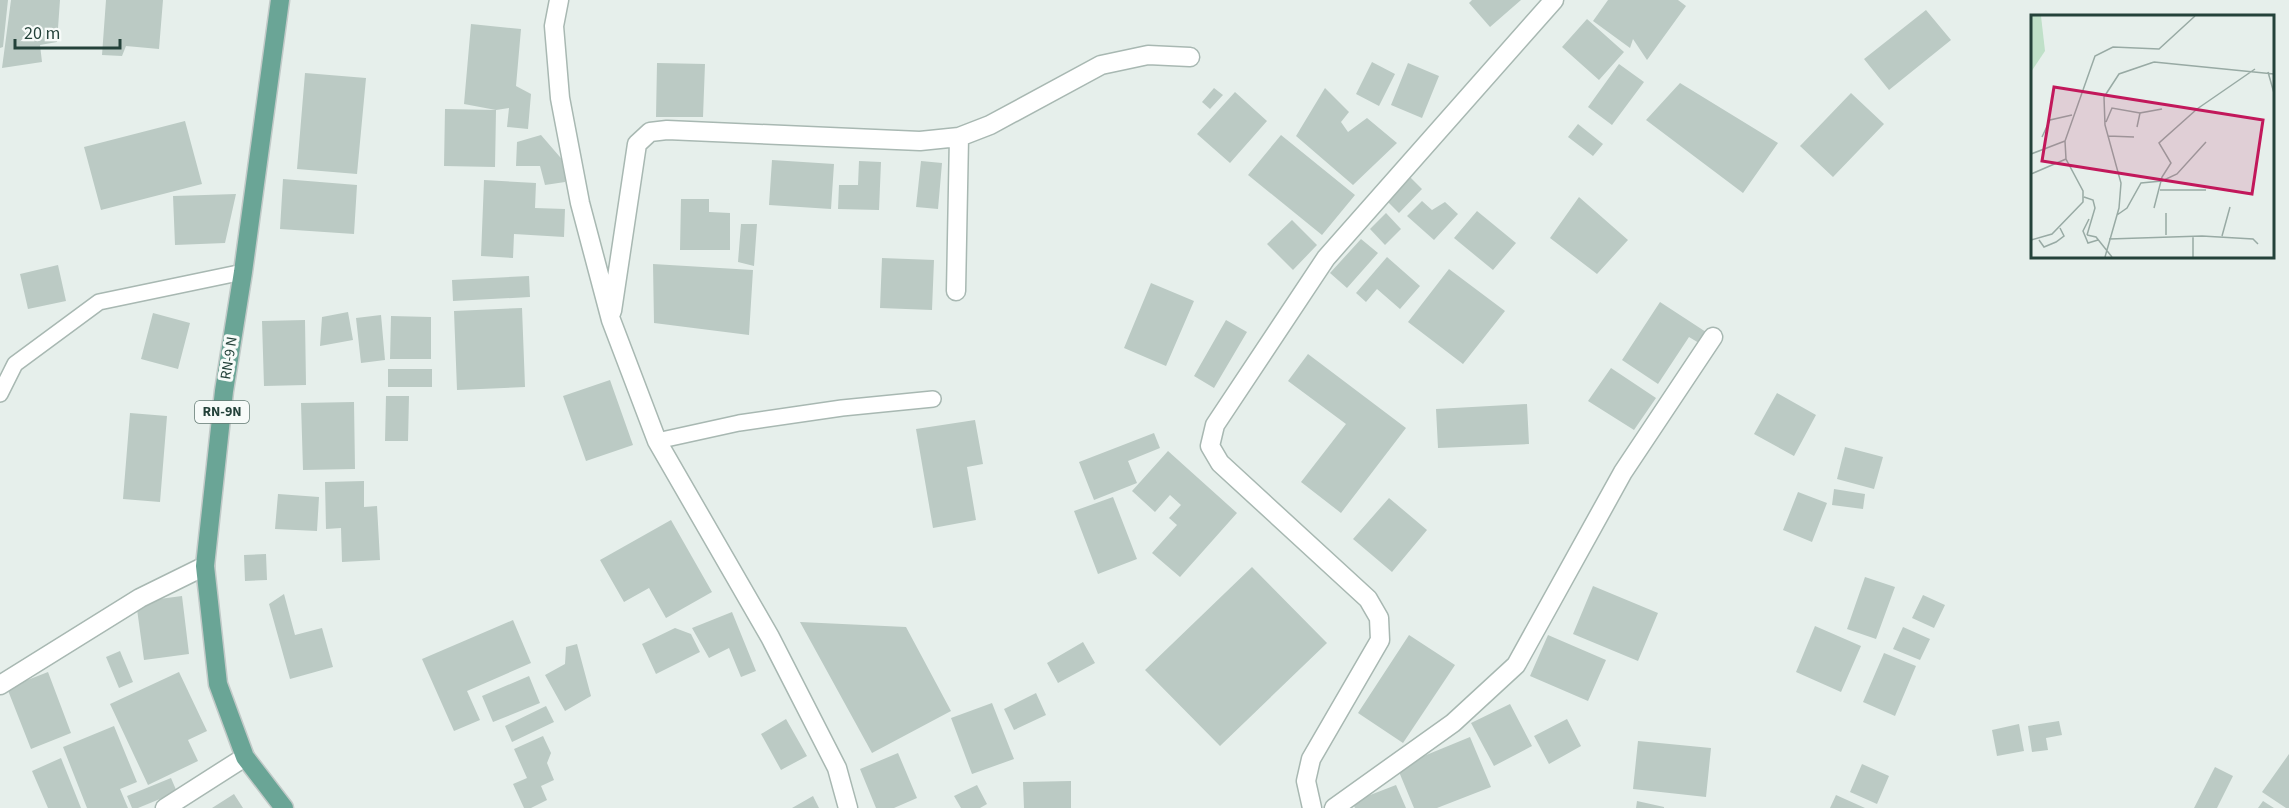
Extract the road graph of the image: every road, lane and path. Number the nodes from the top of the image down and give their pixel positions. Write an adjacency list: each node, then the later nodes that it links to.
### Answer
1 (280, 0): 6 (main road, RN-9 N / RN-9N)
2 (559, 0): 8 (street)
3 (1554, 0): 19 (street)
4 (1190, 57): 5 (street)
5 (959, 137): 7 (street); 8 (street)
6 (243, 272): 10 (lane); 13 (main road, RN-9 N / RN-9N)
7 (956, 291)
8 (610, 320): 12 (street)
9 (1713, 337): 20 (street)
10 (0, 394)
11 (933, 399): 12 (lane)
12 (657, 441): 18 (street)
13 (205, 566): 14 (street); 15 (main road, RN-9 N / RN-9N)
14 (0, 685)
15 (245, 757): 16 (street); 17 (main road, RN-9 N / RN-9N)
16 (165, 808)
17 (284, 808)
18 (848, 808)
19 (1312, 808)
20 (1334, 808)

